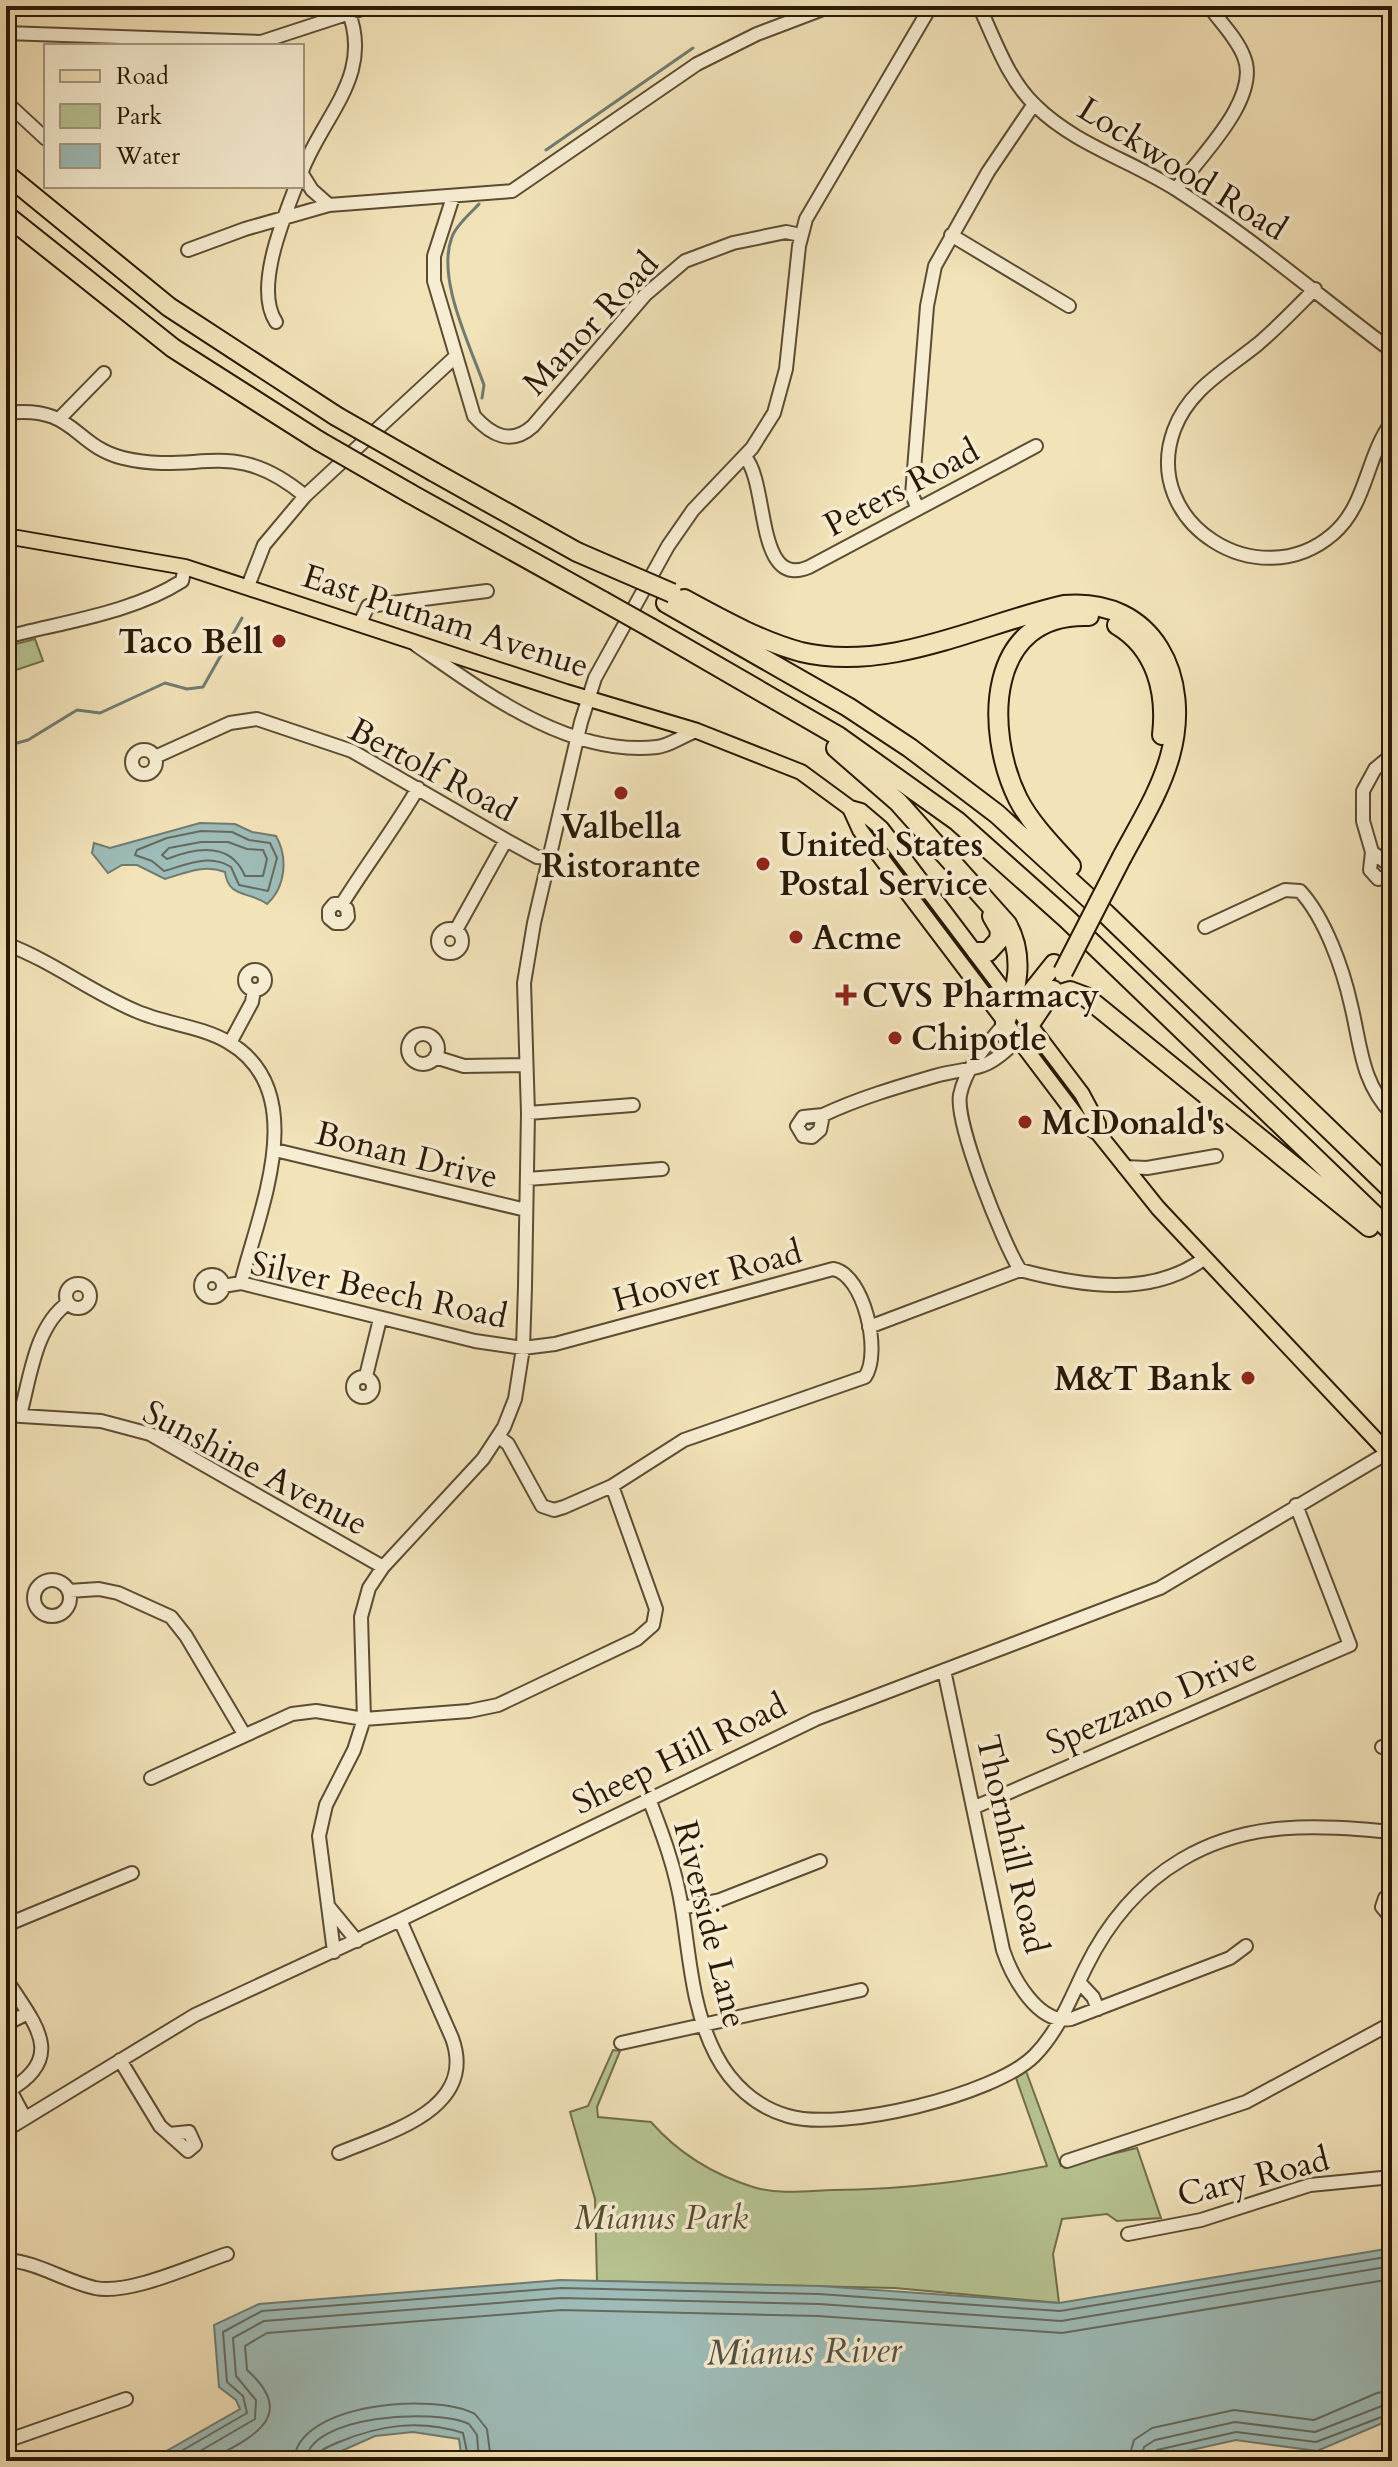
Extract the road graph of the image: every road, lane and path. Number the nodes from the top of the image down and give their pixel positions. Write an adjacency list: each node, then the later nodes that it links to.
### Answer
1 (389, 6): 6 (street)
2 (831, 6): 17 (street)
3 (931, 6): 21 (street)
4 (979, 6): 10 (street, Lockwood Road)
5 (1209, 6): 16 (street)
6 (348, 9): 8 (street); 12 (street)
7 (6, 33): 8 (street)
8 (242, 44)
9 (6, 102): 11 (street)
10 (1034, 104): 16 (street, Lockwood Road); 22 (street)
11 (44, 137)
12 (304, 168)
13 (6, 174): 41 (highway, bridge)
14 (304, 176): 18 (street)
15 (295, 188): 20 (street)
16 (1176, 189): 24 (street, Lockwood Road)
17 (453, 197): 18 (street); 28 (street)
18 (329, 205): 20 (street)
19 (6, 215): 45 (highway, bridge)
20 (284, 217): 23 (street); 26 (street)
21 (801, 235): 28 (street, Manor Road); 34 (street)
22 (951, 235): 25 (street); 36 (street)
23 (188, 250)
24 (1315, 289): 27 (street, Lockwood Road); 32 (street)
25 (1069, 306)
26 (276, 322)
27 (1392, 351)
28 (455, 357): 35 (street)
29 (104, 373): 31 (street)
30 (6, 413): 31 (street)
31 (60, 418): 35 (street)
32 (1392, 422)
33 (1036, 446): 36 (street, Peters Road)
34 (745, 457): 36 (street, Peters Road); 46 (street)
35 (305, 496): 39 (street)
36 (918, 509)
37 (6, 536): 38 (main road, East Putnam Avenue)
38 (185, 567): 39 (main road, East Putnam Avenue); 43 (street)
39 (248, 586): 42 (main road, East Putnam Avenue)
40 (487, 591): 42 (street)
41 (669, 598): 55 (highway); 65 (highway)
42 (360, 623): 44 (main road, East Putnam Avenue)
43 (6, 637)
44 (407, 639): 46 (main road, East Putnam Avenue); 48 (street)
45 (743, 681): 58 (highway); 89 (highway)
46 (588, 699): 47 (main road, East Putnam Avenue); 48 (street)
47 (697, 731): 48 (street); 52 (main road, East Putnam Avenue)
48 (577, 739): 56 (street)
49 (1392, 755): 54 (street)
50 (155, 757): 51 (street, Bertolf Road)
51 (418, 788): 53 (street, Bertolf Road); 60 (street)
52 (850, 808): 64 (main road, East Putnam Avenue); 70 (main road, East Putnam Avenue)
53 (506, 840): 56 (street, Bertolf Road); 62 (street)
54 (1372, 852): 57 (street); 59 (street)
55 (1118, 853): 65 (highway); 66 (highway)
56 (550, 858): 75 (street)
57 (1392, 867)
58 (958, 868): 64 (highway); 69 (highway)
59 (1392, 875)
60 (342, 904)
61 (1205, 927): 79 (street)
62 (456, 930)
63 (6, 944): 73 (street)
64 (977, 952): 69 (main road, East Putnam Avenue)
65 (1157, 964): 87 (highway)
66 (1059, 968): 68 (highway); 69 (highway)
67 (254, 990): 73 (street)
68 (1048, 998): 71 (highway); 90 (highway)
69 (1016, 1004): 70 (highway); 71 (main road, East Putnam Avenue)
70 (1005, 1023): 72 (main road, East Putnam Avenue); 76 (street)
71 (1030, 1024): 72 (main road); 81 (main road, East Putnam Avenue)
72 (1017, 1040): 76 (street); 81 (main road, East Putnam Avenue)
73 (230, 1043): 82 (street)
74 (435, 1057): 75 (street)
75 (526, 1065): 78 (street)
76 (969, 1072): 80 (street); 92 (street)
77 (633, 1105): 78 (street)
78 (528, 1113): 86 (street)
79 (1392, 1114)
80 (823, 1115)
81 (1098, 1133): 84 (main road, East Putnam Avenue)
82 (275, 1150): 88 (street, Bonan Drive); 93 (street)
83 (1216, 1156): 84 (street)
84 (1124, 1167): 91 (main road, East Putnam Avenue)
85 (662, 1169): 86 (street)
86 (527, 1179): 88 (street)
87 (1392, 1190)
88 (526, 1210): 98 (street)
89 (1392, 1232)
90 (1392, 1242)
91 (1205, 1258): 92 (street); 103 (main road, East Putnam Avenue)
92 (1020, 1270): 97 (street)
93 (241, 1283): 94 (street, Silver Beech Road); 96 (street, Silver Beech Road)
94 (223, 1286)
95 (68, 1303): 101 (street)
96 (380, 1319): 98 (street, Silver Beech Road); 99 (street)
97 (869, 1327): 98 (street, Hoover Road); 104 (street, Hoover Road)
98 (523, 1348): 102 (street)
99 (366, 1376)
100 (6, 1415): 101 (street, Sunshine Avenue)
101 (20, 1415): 106 (street, Sunshine Avenue)
102 (498, 1436): 104 (street); 106 (street)
103 (1391, 1453): 105 (street, Sheep Hill Road)
104 (612, 1486): 109 (street)
105 (1296, 1505): 108 (street, Sheep Hill Road); 113 (street, Spezzano Drive)
106 (383, 1567): 109 (street)
107 (69, 1591): 110 (street)
108 (944, 1670): 112 (street, Sheep Hill Road); 113 (street, Thornhill Road)
109 (364, 1719): 110 (street); 118 (street)
110 (244, 1734): 111 (street)
111 (151, 1778)
112 (649, 1799): 119 (street, Riverside Lane); 121 (street, Sheep Hill Road)
113 (975, 1807): 130 (street, Thornhill Road)
114 (1392, 1832): 126 (street, Riverside Lane)
115 (820, 1861): 119 (street)
116 (132, 1873): 122 (street)
117 (1392, 1893): 120 (street)
118 (329, 1907): 123 (street); 123 (street)
119 (682, 1908): 133 (street, Riverside Lane)
120 (1392, 1919)
121 (400, 1920): 123 (street, Sheep Hill Road); 140 (street)
122 (6, 1925)
123 (345, 1946): 135 (street, Sheep Hill Road)
124 (1246, 1946): 128 (street)
125 (6, 1979): 129 (street)
126 (1079, 1982): 128 (street, Thornhill Road); 130 (street, Riverside Lane)
127 (861, 1990): 133 (street)
128 (1098, 2009): 130 (street)
129 (28, 2013): 132 (street); 136 (street)
130 (1060, 2020): 133 (street, Riverside Lane)
131 (1392, 2023): 141 (street)
132 (6, 2024)
133 (703, 2024): 134 (street)
134 (621, 2043)
135 (120, 2060): 138 (street, Sheep Hill Road); 139 (street)
136 (8, 2091): 138 (street)
137 (6, 2111): 138 (street)
138 (15, 2125)
139 (169, 2134)
140 (339, 2153)
141 (1067, 2161)
142 (1392, 2177): 143 (street, Cary Road)
143 (1128, 2234)
144 (227, 2254): 145 (street)
145 (6, 2260)
146 (126, 2399): 147 (street)
147 (6, 2441)

